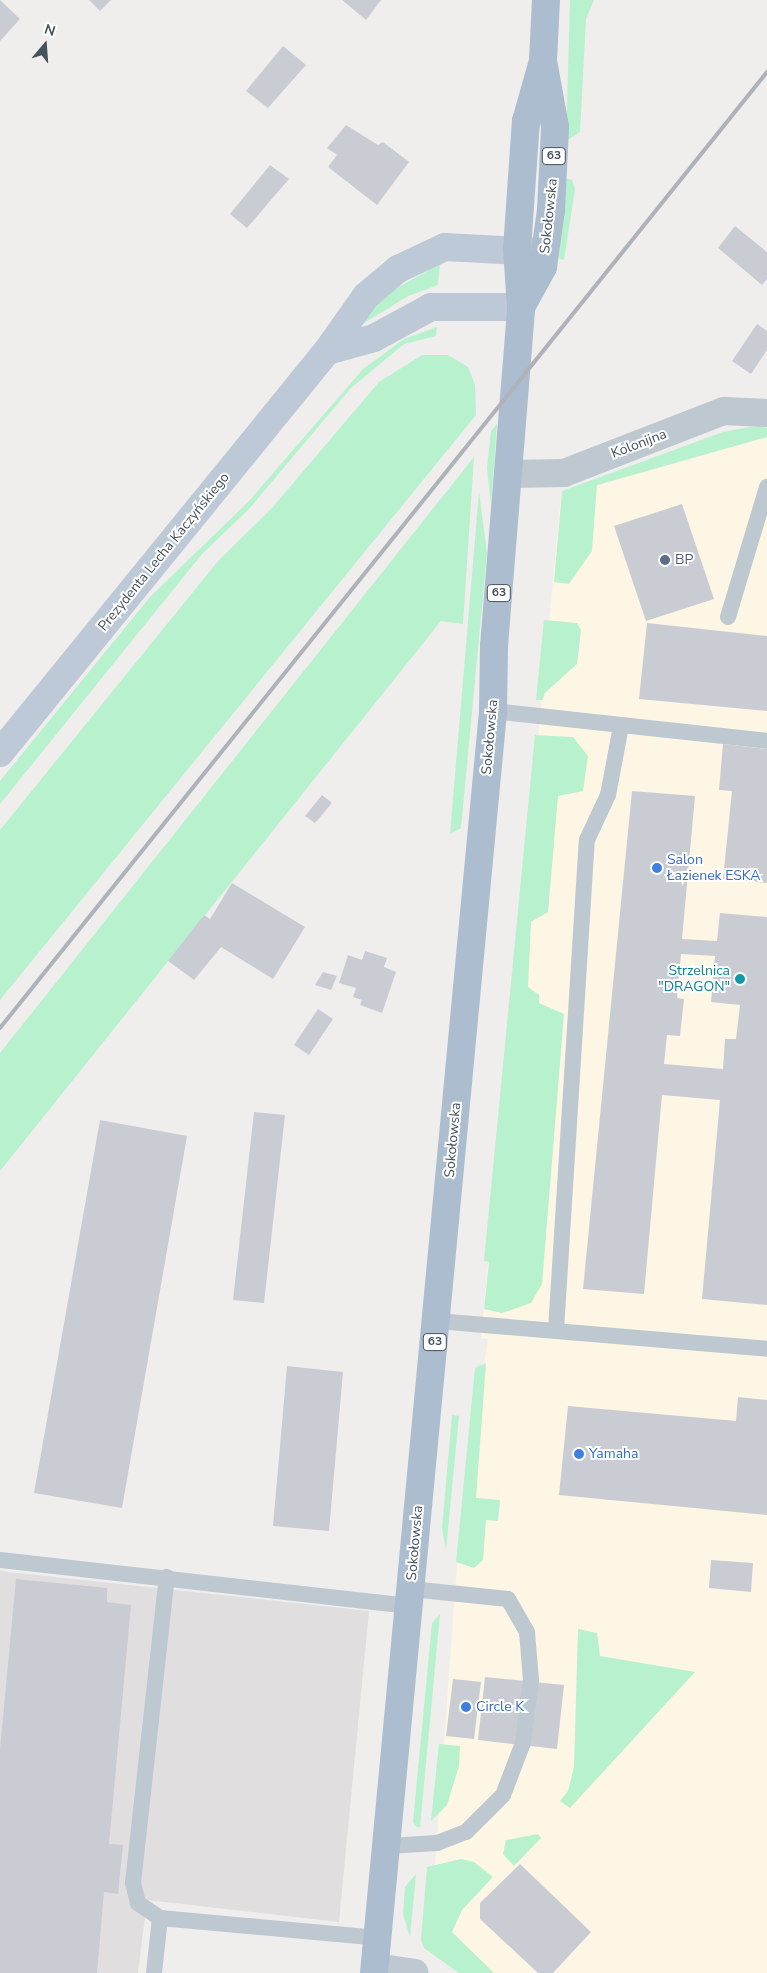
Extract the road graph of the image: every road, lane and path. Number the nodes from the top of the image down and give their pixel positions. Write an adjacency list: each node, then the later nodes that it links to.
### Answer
1 (546, 0): 2 (main road, Sokołowska / 63)
2 (543, 61): 3 (main road, Sokołowska / 63); 4 (main road, Sokołowska / 63)
3 (518, 249): 4 (main road, Prezydenta Lecha Kaczyńskiego); 5 (main road, Sokołowska / 63); 6 (main road, Prezydenta Lecha Kaczyńskiego)
4 (546, 252): 5 (main road, Sokołowska / 63)
5 (521, 307): 6 (main road); 8 (main road, Sokołowska / 63)
6 (328, 351): 14 (main road, Prezydenta Lecha Kaczyńskiego)
7 (767, 413): 8 (street, Kolonijna)
8 (510, 474): 11 (main road, Sokołowska / 63)
9 (767, 487): 10 (lane)
10 (728, 617)
11 (493, 711): 12 (lane); 15 (main road, Sokołowska / 63)
12 (622, 726): 13 (lane); 16 (lane)
13 (767, 741)
14 (0, 753)
15 (437, 1320): 16 (lane); 20 (main road, Sokołowska / 63)
16 (556, 1330): 17 (lane)
17 (767, 1349)
18 (0, 1560): 19 (lane)
19 (167, 1577): 20 (lane); 22 (lane)
20 (410, 1598): 21 (main road, Sokołowska / 63); 21 (lane)
21 (387, 1846): 23 (main road, Sokołowska / 63)
22 (160, 1918): 23 (lane); 25 (lane)
23 (378, 1938): 24 (main road, Sokołowska / 63)
24 (375, 1970): 26 (street)
25 (154, 1973)
26 (415, 1973)

